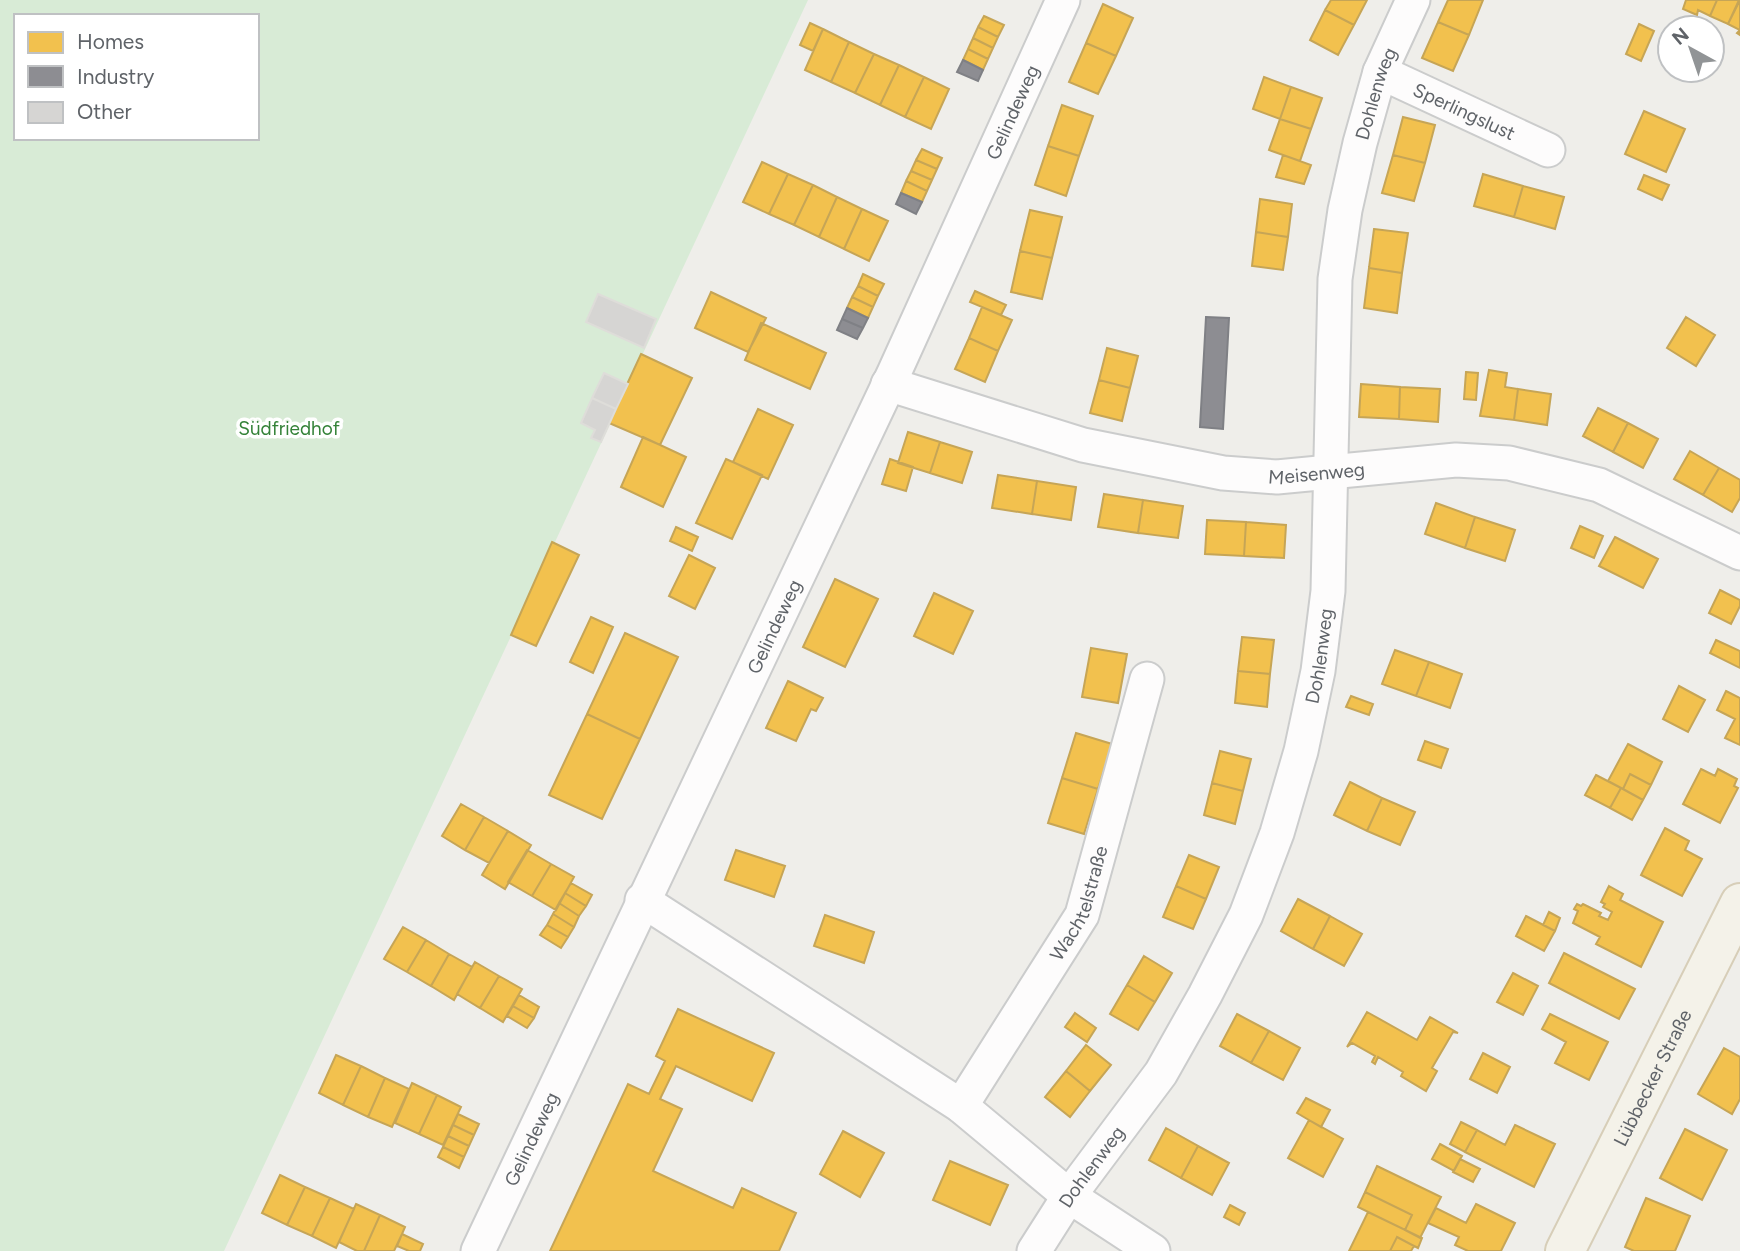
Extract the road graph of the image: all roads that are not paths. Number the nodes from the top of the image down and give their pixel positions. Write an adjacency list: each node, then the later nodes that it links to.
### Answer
1 (1063, 0): 5 (street, Gelindeweg)
2 (1413, 0): 3 (street, Dohlenweg)
3 (1380, 72): 4 (street, Sperlingslust); 6 (street, Dohlenweg)
4 (1548, 150)
5 (888, 384): 6 (street, Meisenweg); 9 (street, Gelindeweg)
6 (1330, 472): 7 (street, Meisenweg); 12 (street, Dohlenweg)
7 (1740, 553)
8 (1147, 679): 11 (street, Wachtelstraße)
9 (642, 900): 11 (street); 13 (street, Gelindeweg)
10 (1740, 903): 16 (main road, Lübbecker Straße)
11 (961, 1106): 12 (street)
12 (1069, 1196): 14 (street, Dohlenweg); 15 (street)
13 (478, 1251)
14 (1034, 1251)
15 (1153, 1251)
16 (1565, 1251)

